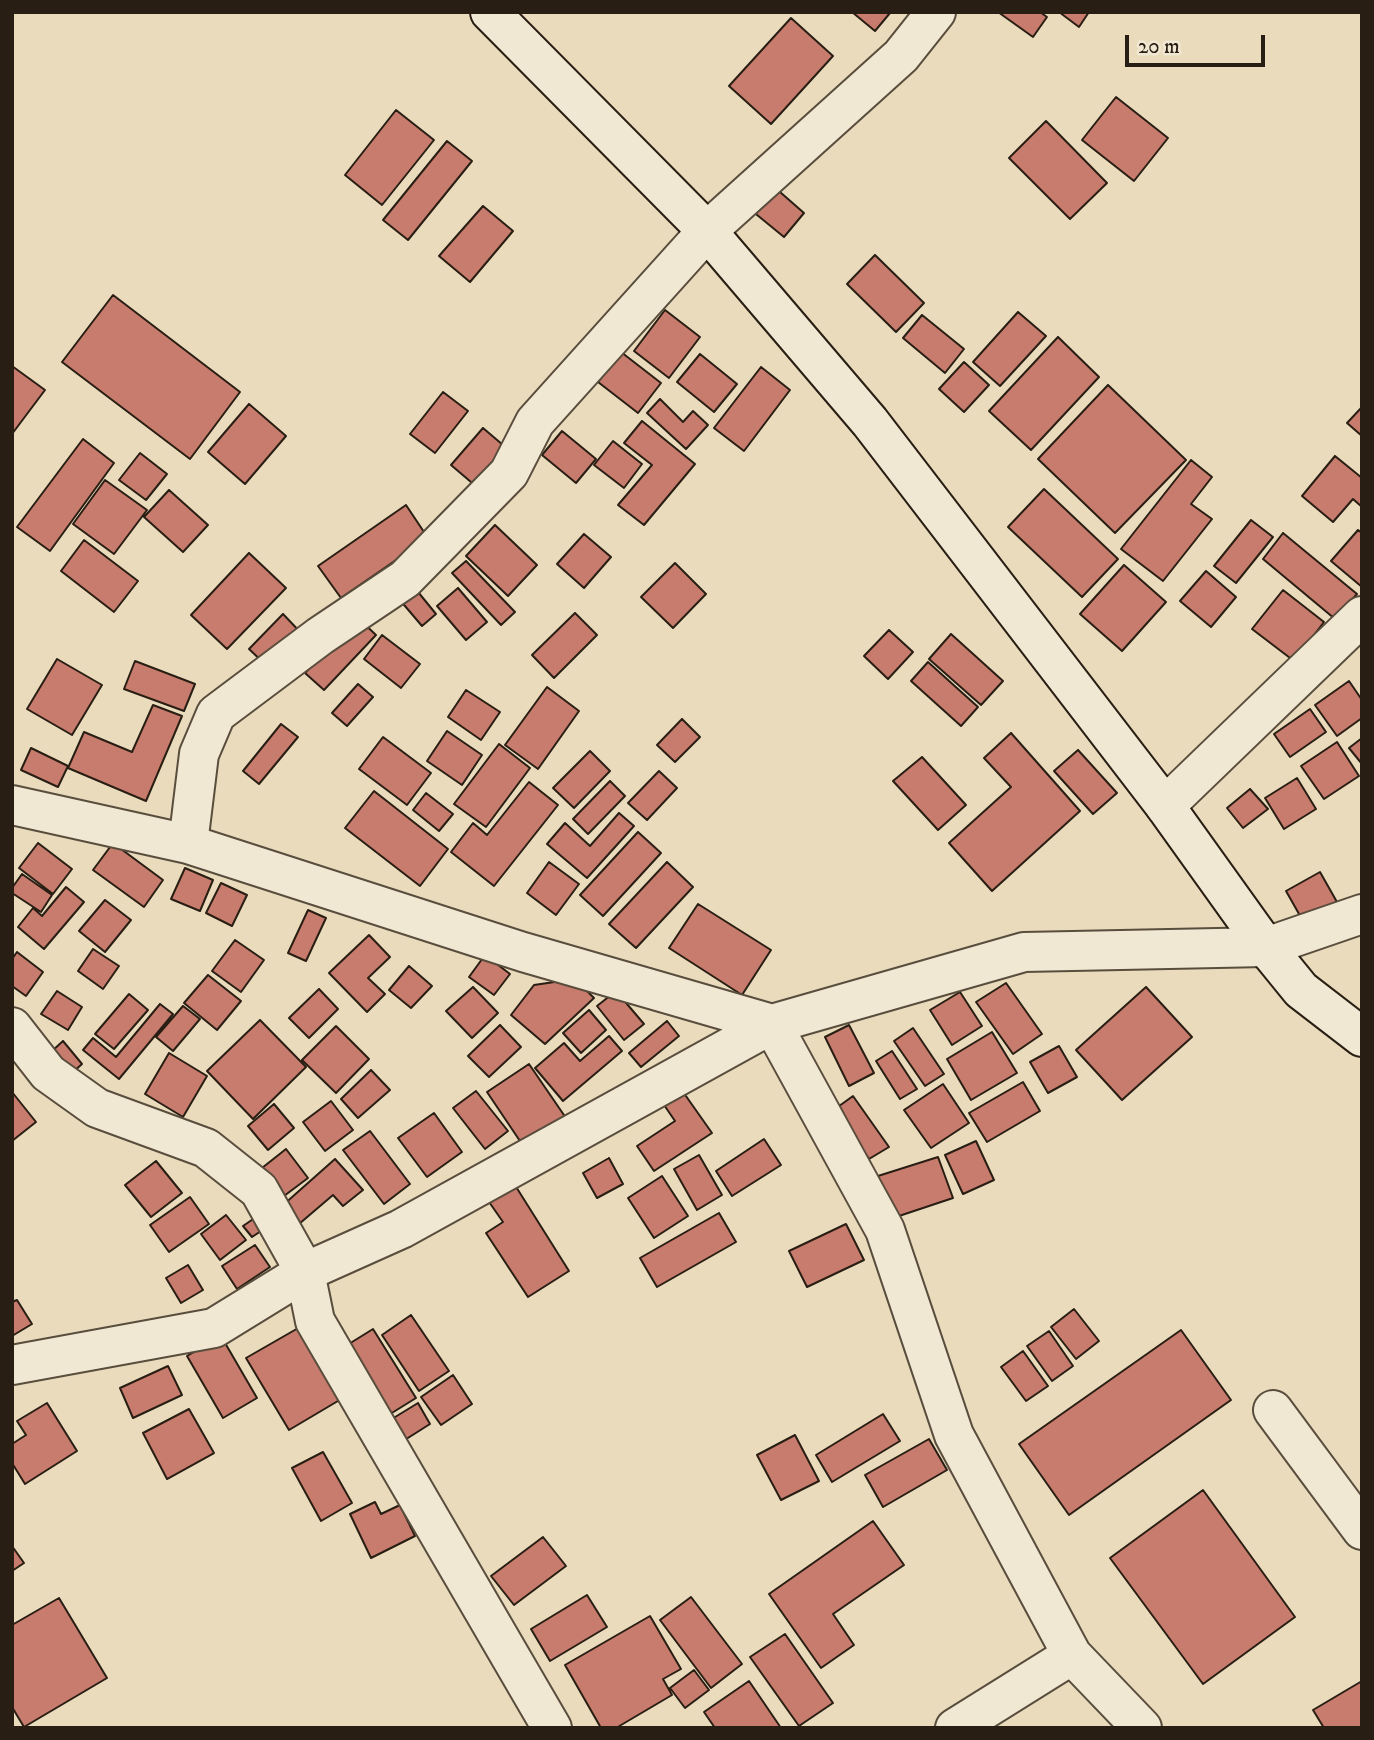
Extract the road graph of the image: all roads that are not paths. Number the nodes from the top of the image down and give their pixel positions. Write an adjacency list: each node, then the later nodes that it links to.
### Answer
1 (491, 12): 3 (street)
2 (936, 12): 3 (street)
3 (707, 231): 6 (street); 7 (street)
4 (1362, 615): 6 (street)
5 (12, 804): 7 (street)
6 (1165, 806): 9 (street)
7 (188, 844): 10 (street)
8 (1362, 914): 9 (street)
9 (1266, 947): 10 (street); 12 (street)
10 (772, 1024): 13 (street); 17 (street)
11 (12, 1027): 13 (street)
12 (1362, 1037)
13 (305, 1272): 14 (street); 18 (street)
14 (12, 1365)
15 (1273, 1410): 16 (street)
16 (1362, 1530)
17 (1072, 1655): 19 (street); 20 (street)
18 (552, 1728)
19 (955, 1728)
20 (1142, 1728)

